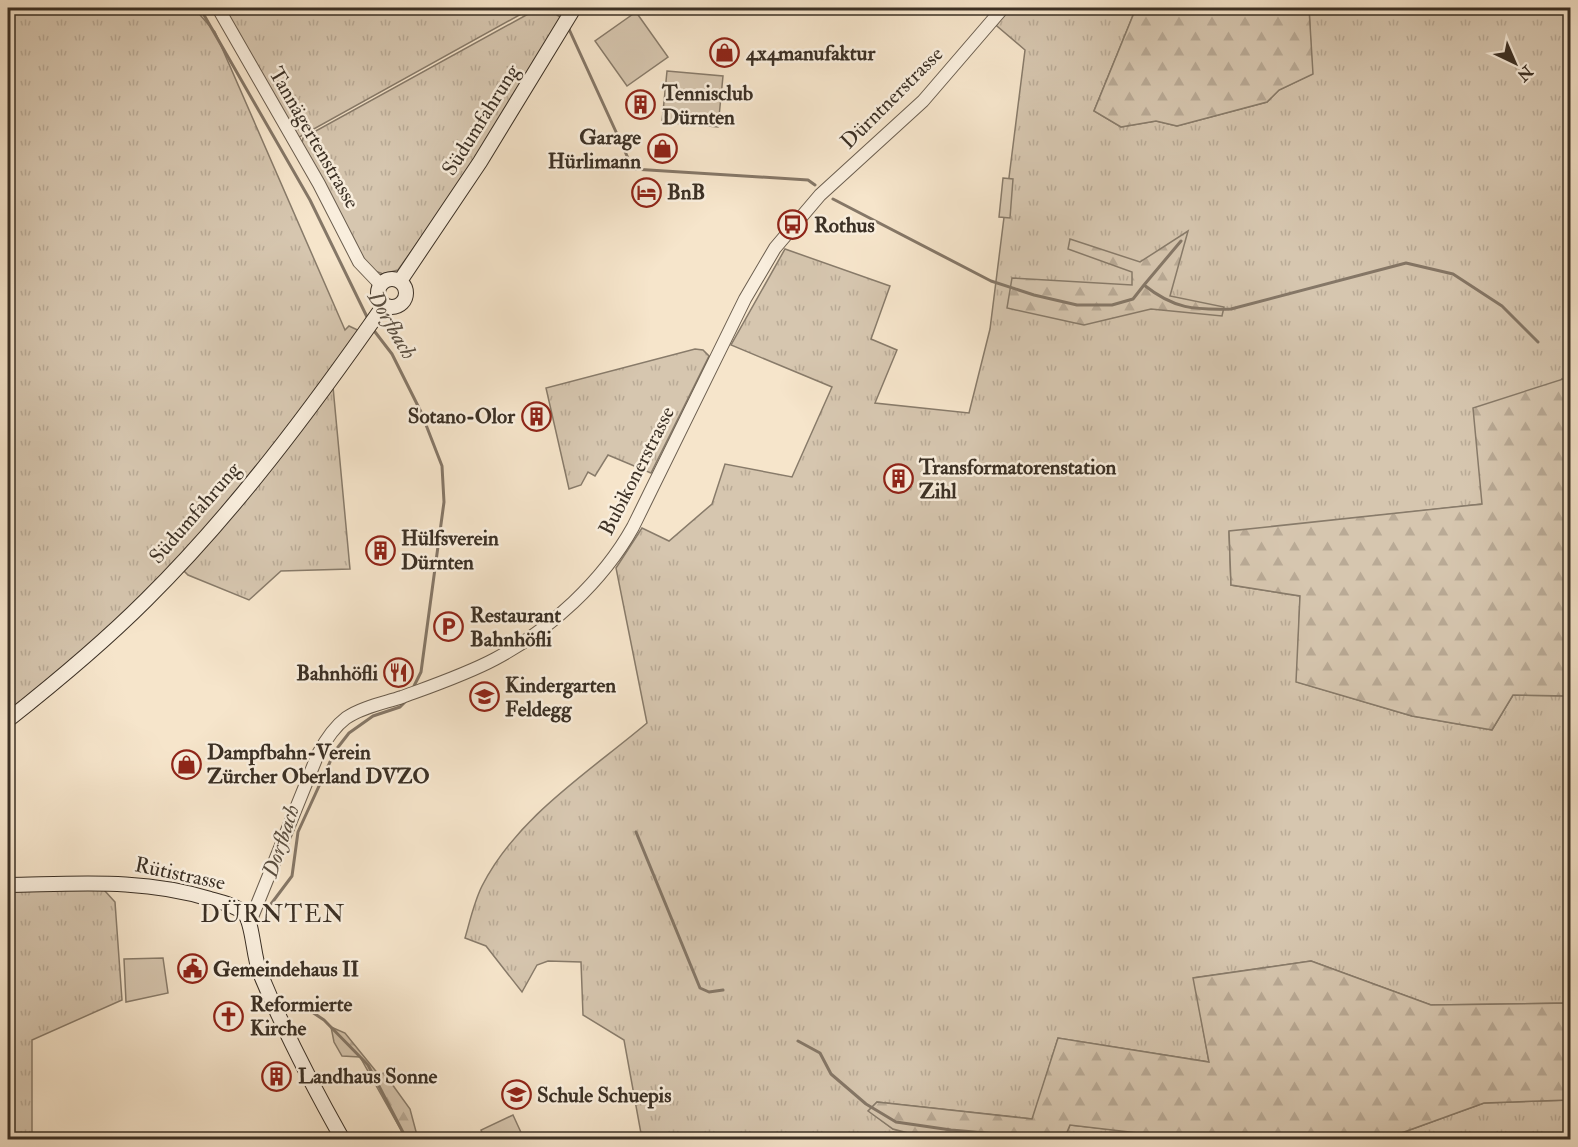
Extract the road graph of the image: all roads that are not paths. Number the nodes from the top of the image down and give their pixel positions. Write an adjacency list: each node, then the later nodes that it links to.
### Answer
1 (218, 8): 6 (street, Tannägertenstrasse)
2 (574, 8): 5 (main road, Südumfahrung)
3 (1003, 8): 4 (street, Dürntnerstrasse)
4 (829, 186): 10 (street, Bubikonerstrasse)
5 (400, 281): 6 (main road); 7 (main road, Südumfahrung)
6 (380, 284): 7 (main road)
7 (380, 310): 8 (main road, Südumfahrung)
8 (8, 720)
9 (8, 885): 10 (main road, Rütistrasse)
10 (250, 922): 11 (main road)
11 (343, 1140)

